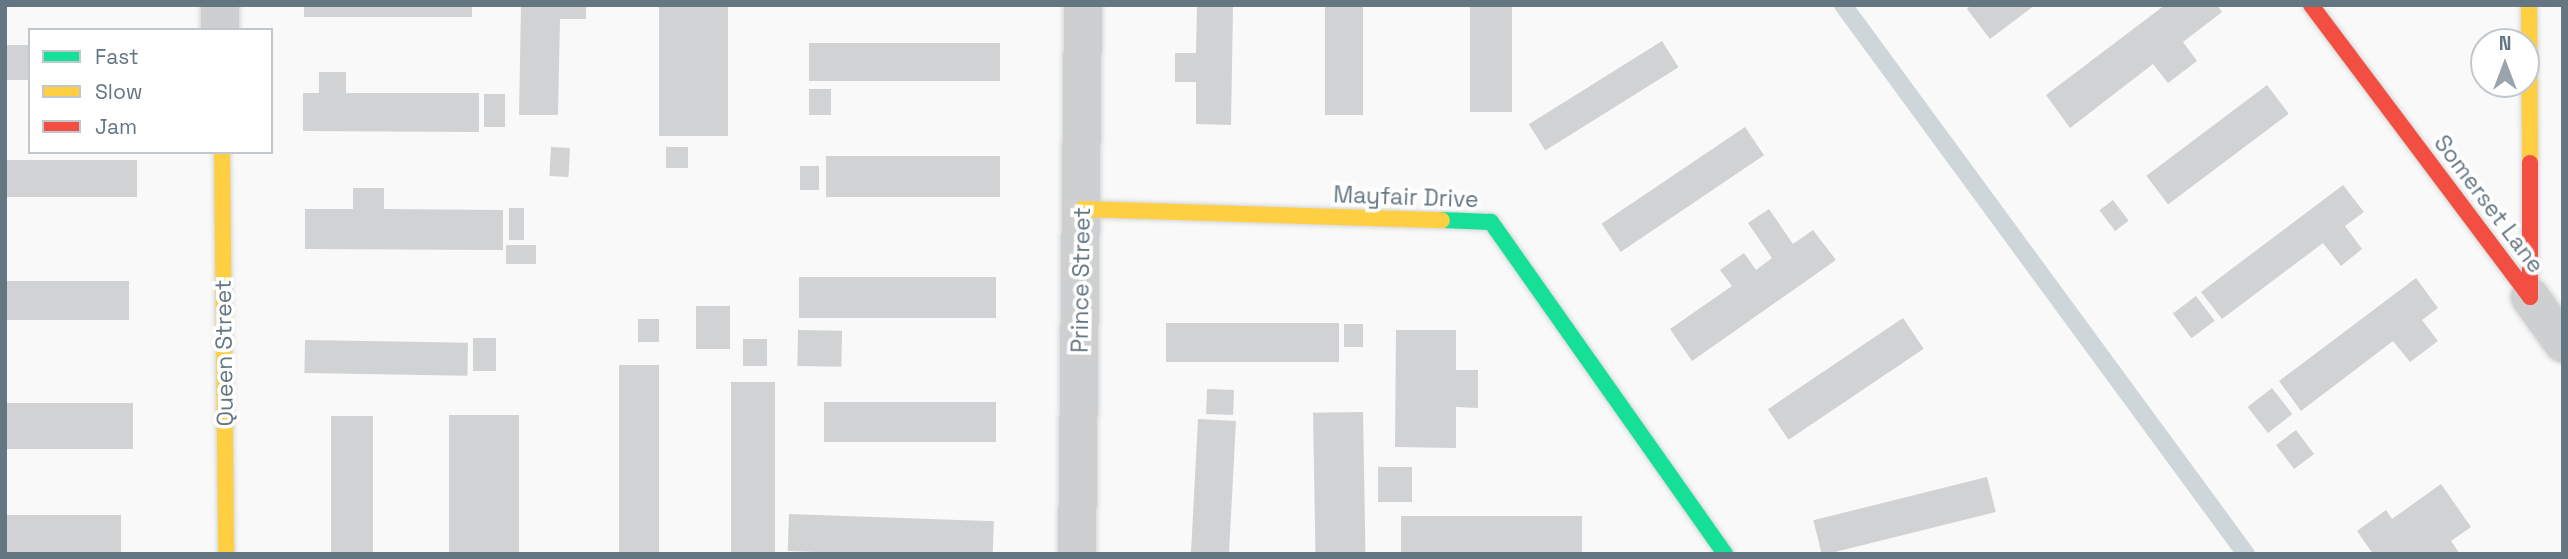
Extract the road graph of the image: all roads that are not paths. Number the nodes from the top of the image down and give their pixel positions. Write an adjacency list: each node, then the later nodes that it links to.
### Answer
1 (220, 5): 5 (street)
2 (1083, 5): 7 (street, Prince Street)
3 (2311, 5): 8 (street, Somerset Lane)
4 (2529, 5): 8 (street, Somerset Lane)
5 (220, 28)
6 (222, 154): 10 (street, Queen Street)
7 (1082, 209): 11 (street, Prince Street); 12 (street, Mayfair Drive)
8 (2530, 298): 9 (street)
9 (2563, 343)
10 (226, 554)
11 (1077, 554)
12 (1725, 554)

